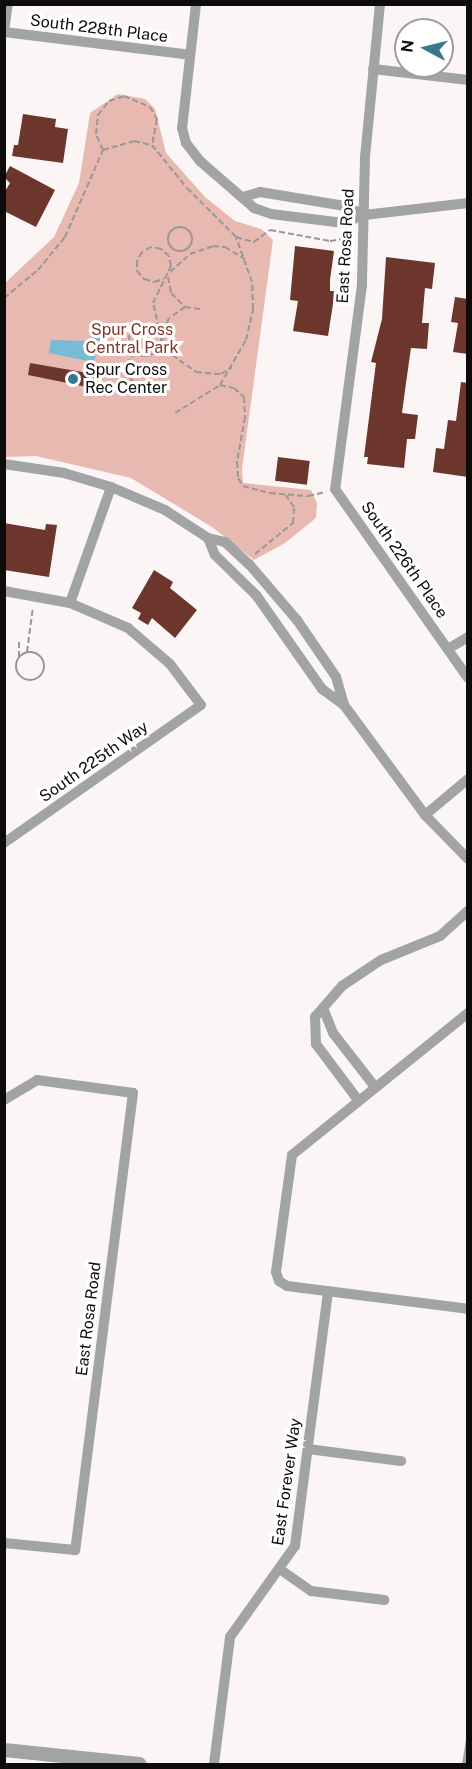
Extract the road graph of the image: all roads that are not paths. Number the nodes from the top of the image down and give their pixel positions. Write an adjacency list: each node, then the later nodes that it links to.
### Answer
1 (8, 4): 4 (street)
2 (196, 4): 5 (street)
3 (380, 4): 6 (street, East Rosa Road)
4 (4, 32): 5 (street, South 228th Place)
5 (190, 55): 8 (street)
6 (373, 69): 7 (street); 11 (street, East Rosa Road)
7 (468, 80)
8 (243, 197): 9 (street); 12 (street)
9 (290, 199): 11 (street); 12 (street)
10 (468, 203): 11 (street)
11 (364, 215): 12 (street); 15 (street, East Rosa Road)
12 (287, 216)
13 (4, 464): 14 (street)
14 (111, 487): 16 (street); 18 (street)
15 (336, 489): 20 (street, South 226th Place)
16 (208, 538): 22 (street); 22 (street)
17 (4, 591): 18 (street)
18 (70, 603): 25 (street, South 225th Way)
19 (468, 637): 20 (street)
20 (448, 649): 21 (street, South 226th Place)
21 (468, 678)
22 (344, 705): 24 (street)
23 (468, 779): 24 (street)
24 (425, 815): 26 (street)
25 (4, 843)
26 (468, 859)
27 (468, 911): 28 (street)
28 (323, 1008): 30 (street); 32 (street)
29 (468, 1013): 30 (street)
30 (375, 1087): 32 (street)
31 (4, 1100): 37 (street, East Rosa Road)
32 (358, 1100): 33 (street)
33 (328, 1291): 34 (street); 35 (street, East Forever Way)
34 (468, 1309)
35 (308, 1449): 36 (street); 38 (street, East Forever Way)
36 (401, 1461)
37 (4, 1543)
38 (281, 1570): 39 (street); 43 (street, East Forever Way)
39 (384, 1600)
40 (468, 1739): 44 (lane)
41 (4, 1750): 42 (street)
42 (139, 1764)
43 (214, 1764)
44 (464, 1764)

